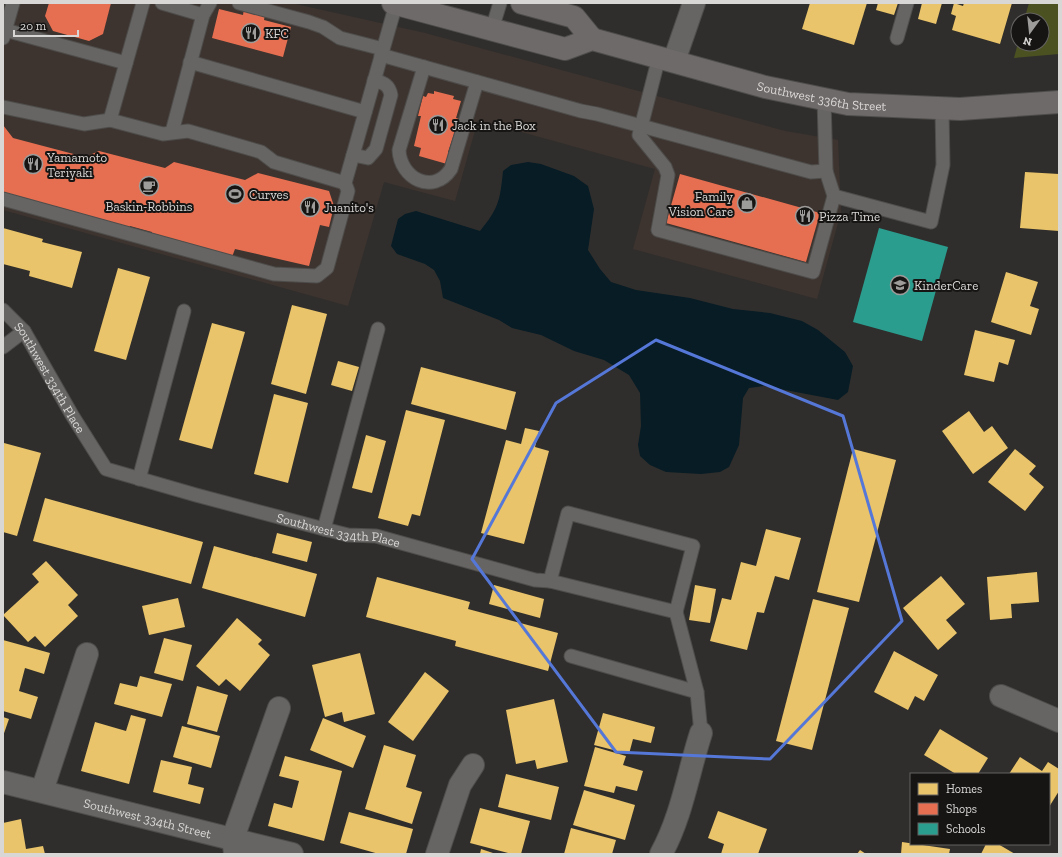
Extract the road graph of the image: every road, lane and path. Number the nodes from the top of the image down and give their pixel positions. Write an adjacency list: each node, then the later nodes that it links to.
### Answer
1 (13, 3): 13 (lane)
2 (142, 3): 19 (lane)
3 (162, 3): 11 (lane)
4 (210, 3): 11 (lane)
5 (239, 3): 16 (lane)
6 (394, 3): 12 (main road); 16 (lane)
7 (500, 3): 12 (lane)
8 (522, 3): 15 (main road)
9 (694, 3): 17 (street)
10 (907, 3): 14 (lane)
11 (203, 15): 18 (lane)
12 (492, 30): 15 (main road)
13 (4, 34): 19 (lane)
14 (897, 38)
15 (592, 39): 17 (main road, Southwest 336th Street)
16 (382, 52): 20 (lane); 21 (lane)
17 (666, 59): 23 (main road, Southwest 336th Street); 29 (lane)
18 (190, 62): 27 (lane); 30 (lane)
19 (126, 63): 28 (lane)
20 (424, 67): 22 (lane); 22 (lane)
21 (374, 80): 27 (lane); 31 (lane)
22 (477, 82): 29 (lane)
23 (824, 99): 26 (main road, Southwest 336th Street); 32 (lane)
24 (1059, 102): 26 (main road, Southwest 336th Street)
25 (3, 107): 28 (lane)
26 (942, 109): 34 (lane)
27 (365, 112): 31 (lane)
28 (110, 120): 30 (lane)
29 (640, 126): 32 (lane); 34 (lane)
30 (172, 132): 33 (lane)
31 (353, 155): 33 (lane)
32 (826, 171): 34 (lane)
33 (345, 183): 35 (lane)
34 (834, 196)
35 (3, 199)
36 (3, 310): 39 (lane, Southwest 334th Place)
37 (184, 311): 41 (lane)
38 (378, 329): 42 (lane)
39 (24, 331): 40 (lane); 41 (lane, Southwest 334th Place)
40 (3, 347)
41 (139, 479): 42 (lane, Southwest 334th Place)
42 (324, 529): 43 (lane, Southwest 334th Place)
43 (550, 581): 44 (lane, Southwest 334th Place); 44 (lane)
44 (676, 612): 47 (lane)
45 (87, 654): 54 (street)
46 (571, 656): 47 (lane)
47 (697, 692): 51 (lane)
48 (1001, 696): 50 (street)
49 (279, 708): 55 (street)
50 (1059, 721)
51 (701, 733): 58 (street)
52 (473, 765): 57 (street)
53 (3, 782): 54 (street, Southwest 334th Street)
54 (42, 791): 55 (street, Southwest 334th Street)
55 (234, 846): 56 (street, Southwest 334th Street)
56 (292, 854)
57 (437, 854)
58 (661, 854)

